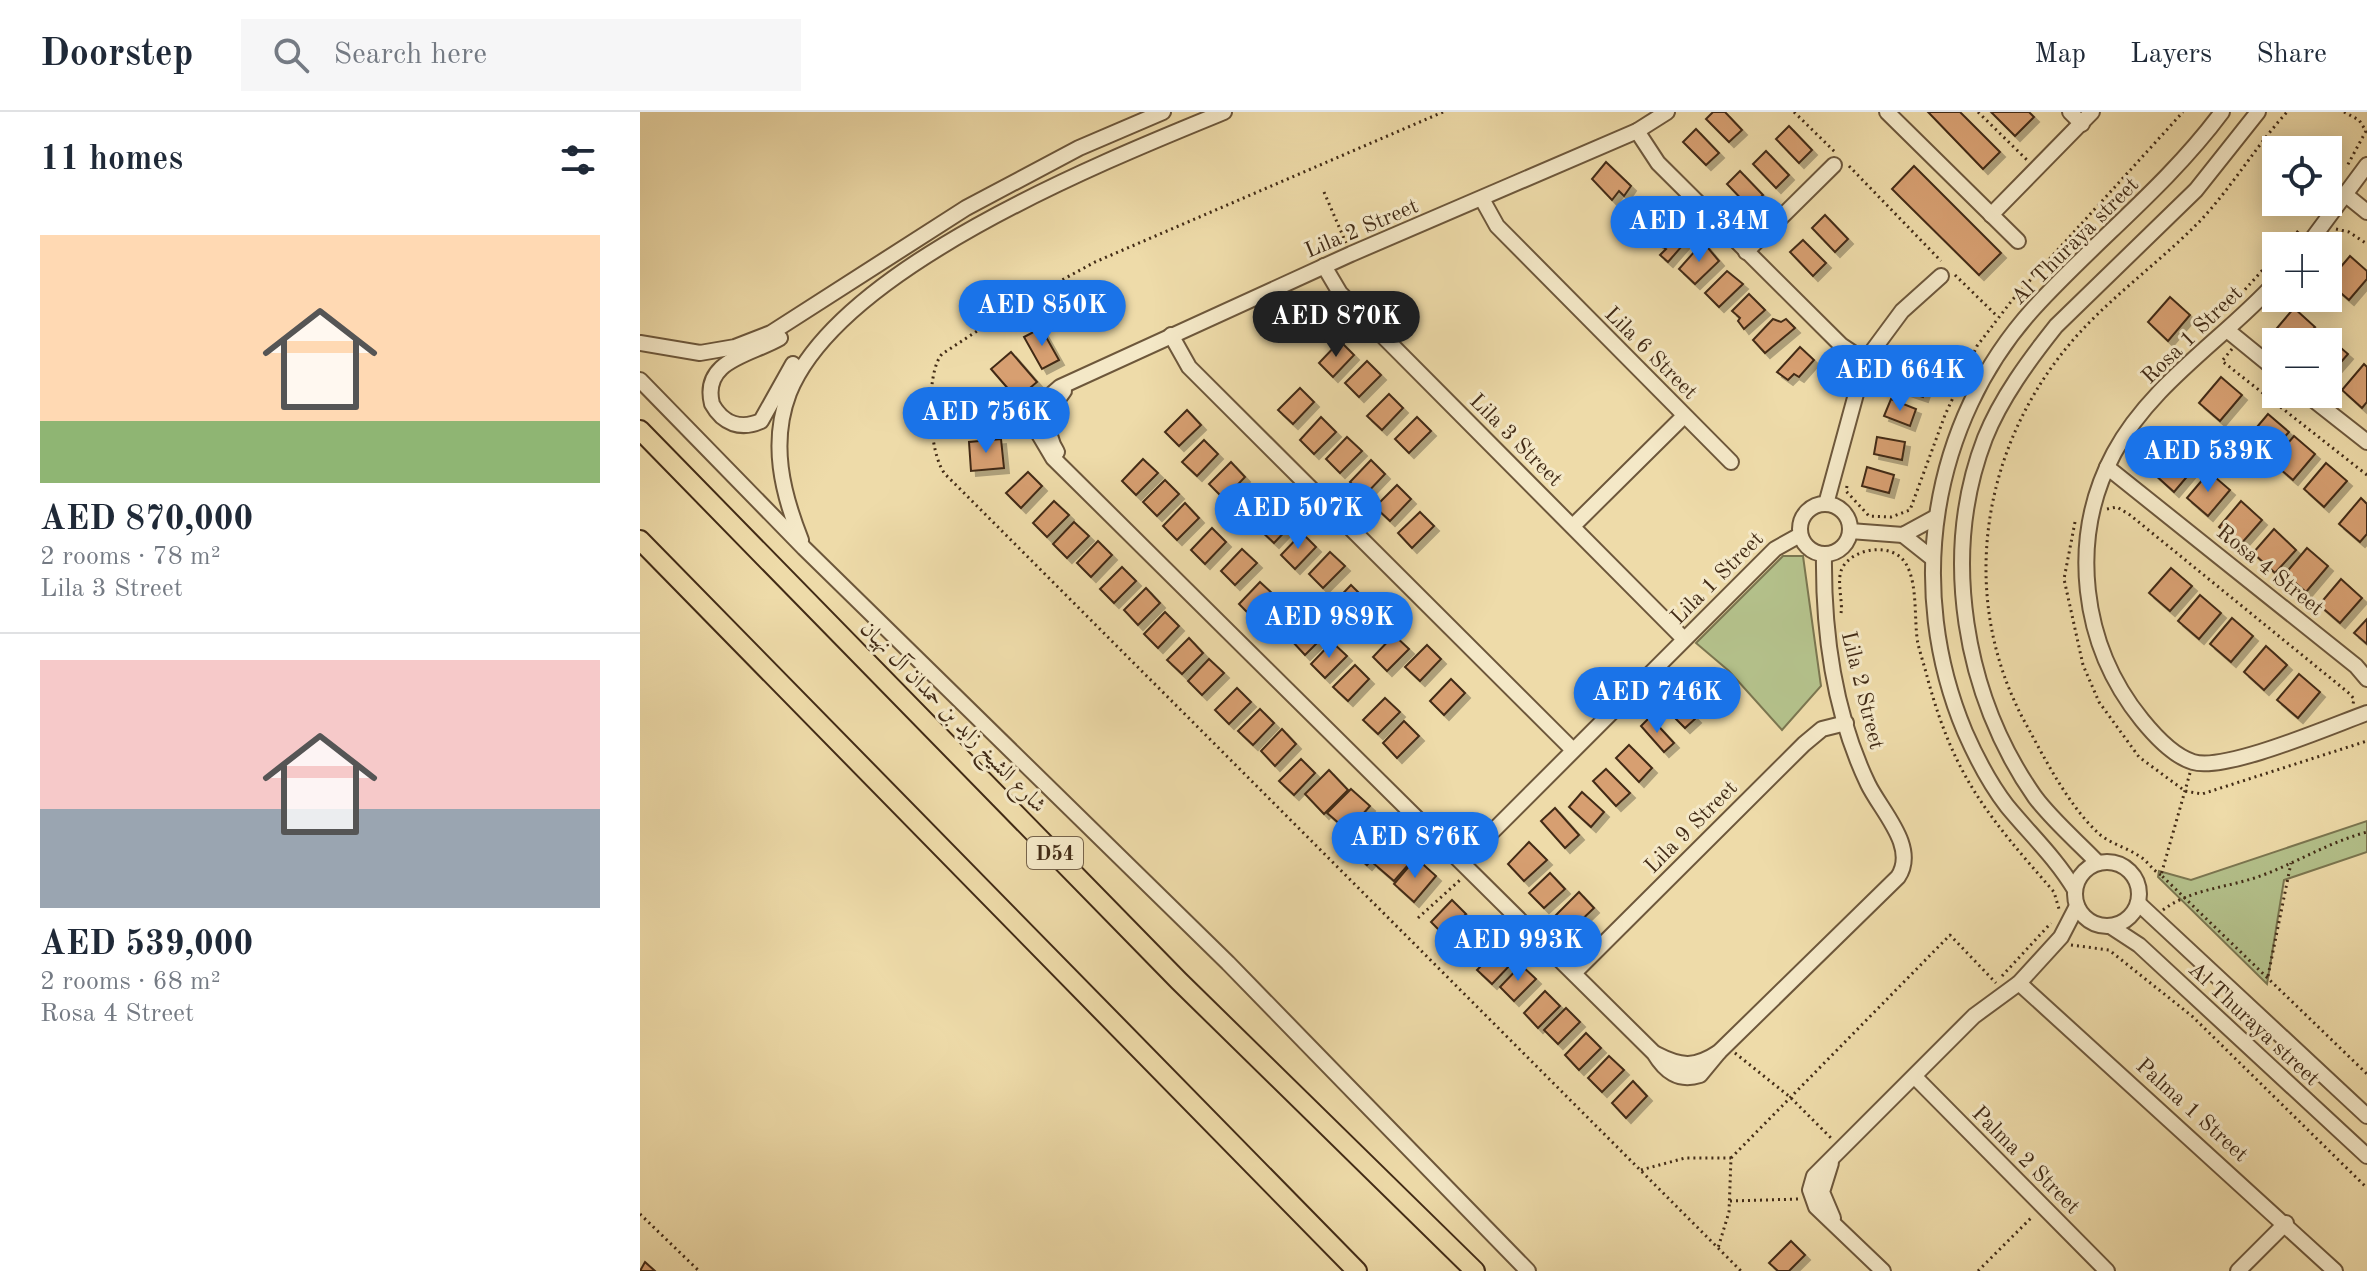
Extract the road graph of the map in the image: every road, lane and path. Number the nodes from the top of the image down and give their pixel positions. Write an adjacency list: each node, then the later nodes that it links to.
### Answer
1 (1163, 112): 31 (street)
2 (1224, 112): 35 (street)
3 (1443, 112): 104 (path)
4 (1667, 112): 15 (street, Lila 2 Street)
5 (1794, 112): 33 (path)
6 (1887, 112): 24 (street)
7 (1978, 112): 18 (path)
8 (2070, 112): 14 (street)
9 (2092, 112): 14 (street)
10 (2183, 112): 39 (path)
11 (2222, 112): 58 (street, Al Thuraya street)
12 (2258, 112): 77 (street)
13 (2344, 112): 19 (path)
14 (2082, 124): 18 (street)
15 (1637, 131): 22 (street, Lila 2 Street); 29 (street)
16 (1834, 165): 29 (street)
17 (2367, 165): 21 (street)
18 (2037, 170): 24 (street)
19 (2343, 171)
20 (1324, 192): 30 (path)
21 (2346, 195): 23 (street); 25 (street)
22 (1482, 199): 30 (street, Lila 2 Street); 48 (street, Lila 6 Street)
23 (2367, 212)
24 (1991, 215): 27 (street)
25 (2328, 219): 26 (street); 28 (path)
26 (2318, 232)
27 (2018, 241)
28 (2367, 244)
29 (1746, 252): 45 (street)
30 (1351, 254): 32 (street, Lila 2 Street)
31 (881, 262): 35 (street); 37 (street)
32 (1324, 266): 41 (street, Lila 2 Street); 59 (street, Lila 3 Street)
33 (1947, 271): 39 (path); 45 (street)
34 (2262, 271): 38 (path)
35 (892, 281): 37 (street); 64 (street)
36 (2262, 296): 40 (street, Rosa 1 Street)
37 (818, 302): 43 (street)
38 (2230, 306)
39 (1998, 317): 54 (path)
40 (2227, 330): 42 (street); 52 (street, Rosa 1 Street)
41 (1171, 335): 73 (street); 79 (street, Lila 2 Street)
42 (2239, 340): 44 (street); 53 (path)
43 (640, 343)
44 (2262, 359)
45 (1865, 361): 56 (street)
46 (640, 380): 64 (street)
47 (2324, 408): 50 (street)
48 (1684, 416): 51 (street, Lila 6 Street); 59 (street)
49 (640, 430): 114 (main road, شارع الشيخ زايد بن حمدان آل نهيان / D54)
50 (2367, 442)
51 (1731, 462)
52 (2107, 467): 55 (street, Rosa 1 Street); 68 (street, Rosa 4 Street)
53 (2367, 475)
54 (1848, 479)
55 (2097, 497): 69 (path); 74 (street, Rosa 1 Street)
56 (1826, 504): 60 (street); 61 (street)
57 (2078, 511): 75 (path)
58 (1936, 517): 62 (street); 66 (street, Al Thuraya street)
59 (1573, 526): 67 (street, Lila 3 Street)
60 (1850, 531): 62 (street); 65 (street)
61 (1800, 535): 65 (street); 67 (street, Lila 1 Street)
62 (1903, 535): 66 (street)
63 (640, 540): 113 (main road)
64 (804, 548): 115 (street)
65 (1824, 554): 71 (street, Lila 2 Street)
66 (1932, 558): 80 (street, Al Thuraya street)
67 (1684, 639): 73 (street, Lila 1 Street)
68 (2367, 679)
69 (2349, 710)
70 (2367, 713): 74 (street)
71 (1846, 723): 91 (street, Lila 9 Street); 96 (street, Lila 2 Street)
72 (2367, 741): 75 (path)
73 (1573, 750): 79 (street, Lila 1 Street)
74 (2193, 762): 75 (path)
75 (2185, 791): 81 (path)
76 (2367, 832): 78 (path)
77 (2098, 863): 80 (street); 82 (street)
78 (2291, 863): 81 (path); 92 (path)
79 (1467, 865): 84 (path); 91 (street, Lila 2 Street)
80 (2075, 890): 83 (street)
81 (2180, 897): 86 (path); 92 (path)
82 (2138, 903): 86 (street, Al Thuraya street); 87 (street)
83 (2077, 906): 87 (street); 88 (street)
84 (1418, 918)
85 (2059, 918): 93 (path)
86 (2152, 919): 100 (street, Al Thuraya street)
87 (2103, 925): 88 (street); 89 (street, Al Thuraya street)
88 (2061, 937): 94 (street)
89 (2132, 940): 90 (path); 102 (street, Al Thuraya street)
90 (2118, 957)
91 (1574, 973): 96 (street, Lila 2 Street)
92 (2268, 976): 97 (path)
93 (1997, 982): 95 (path); 99 (path)
94 (2019, 983): 98 (street); 109 (street, Palma 1 Street)
95 (1988, 992)
96 (1723, 1049): 99 (path)
97 (2367, 1074)
98 (1915, 1077): 101 (street); 107 (street, Palma 2 Street)
99 (1790, 1097): 101 (path); 103 (path)
100 (2367, 1116)
101 (1837, 1154): 105 (street); 110 (street)
102 (2367, 1156)
103 (1731, 1158): 104 (path); 106 (path)
104 (1640, 1171): 111 (path)
105 (1812, 1199): 106 (path); 110 (street)
106 (1730, 1201): 111 (path)
107 (2043, 1206): 118 (path); 119 (street, Palma 2 Street)
108 (640, 1214): 112 (path)
109 (2286, 1223): 120 (street); 121 (street, Palma 1 Street)
110 (1840, 1228): 117 (street)
111 (1718, 1248): 116 (path)
112 (699, 1271)
113 (1357, 1271)
114 (1475, 1271)
115 (1528, 1271)
116 (1741, 1271)
117 (1883, 1271)
118 (1978, 1271)
119 (2107, 1271)
120 (2238, 1271)
121 (2335, 1271)

